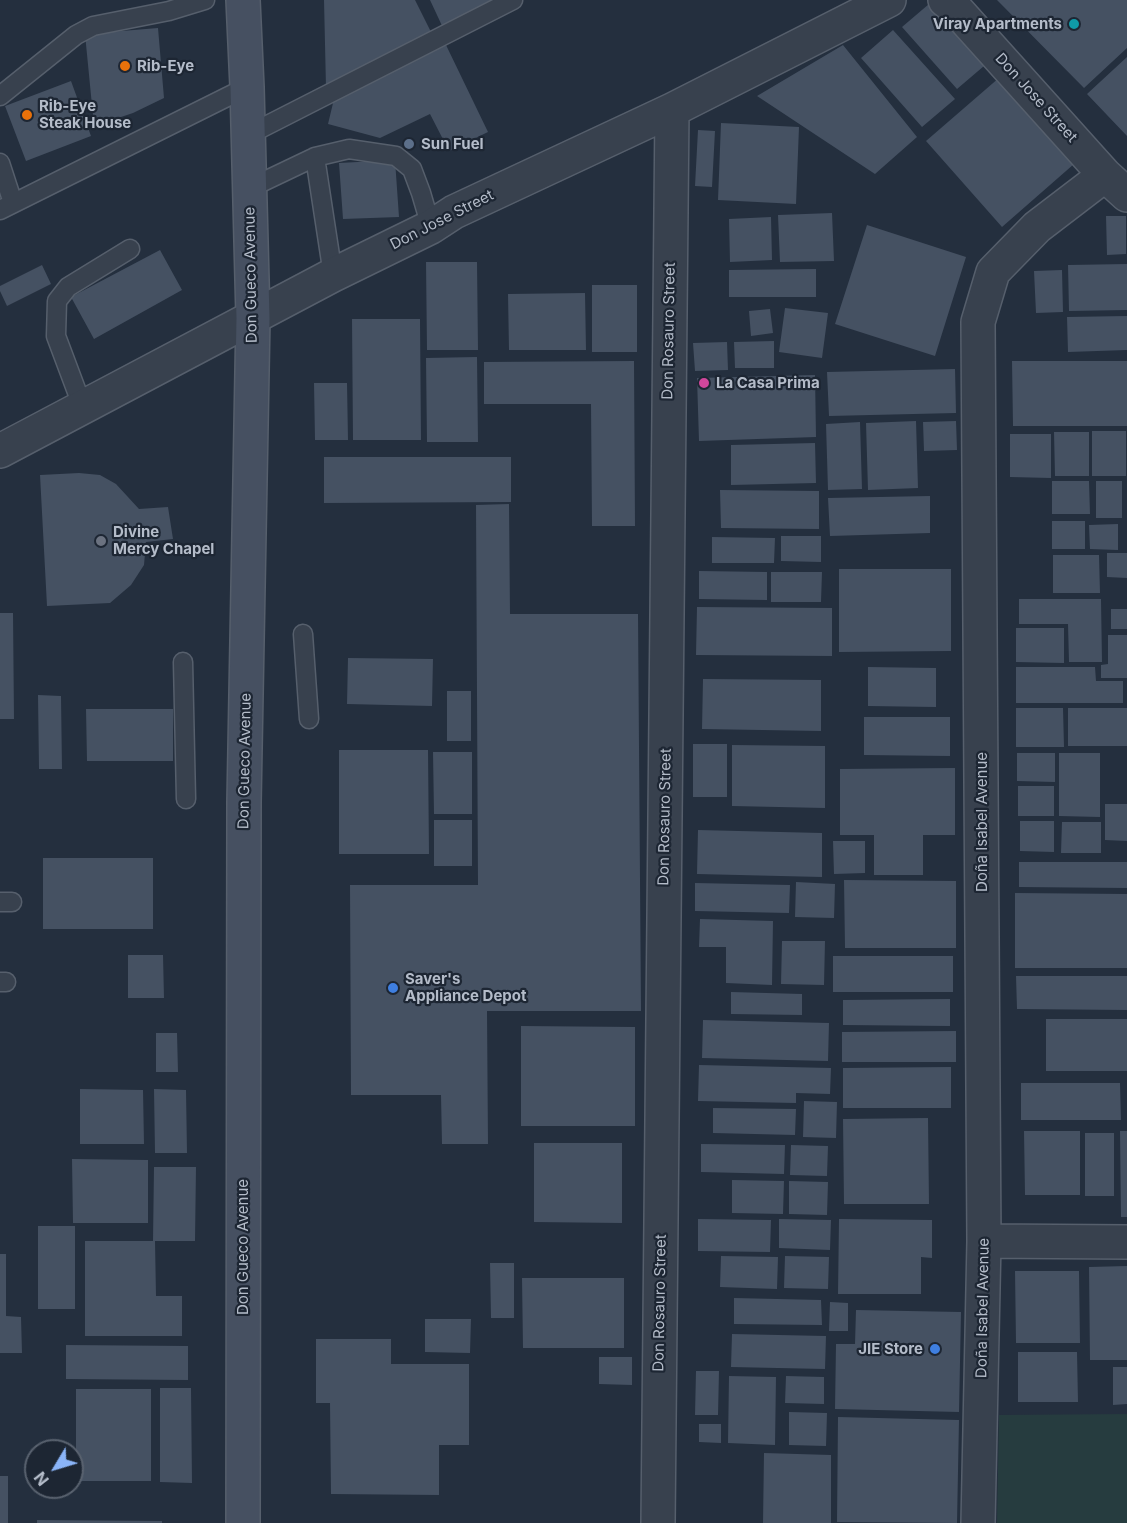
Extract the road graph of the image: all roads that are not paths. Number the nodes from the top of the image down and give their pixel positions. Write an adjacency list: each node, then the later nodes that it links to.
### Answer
1 (205, 0): 7 (lane)
2 (243, 0): 6 (main road, Don Gueco Avenue)
3 (513, 0): 9 (lane)
4 (889, 0): 8 (street, Don Jose Street)
5 (945, 0): 12 (street, Don Jose Street)
6 (247, 87): 9 (main road, Don Gueco Avenue); 14 (lane)
7 (0, 96)
8 (672, 110): 15 (street, Don Jose Street); 28 (street, Don Rosauro Street)
9 (248, 135): 13 (main road, Don Gueco Avenue)
10 (315, 157): 13 (lane); 15 (lane); 17 (lane)
11 (0, 163): 14 (lane)
12 (1116, 185): 25 (street, Doña Isabel Avenue)
13 (250, 188): 18 (main road, Don Gueco Avenue)
14 (6, 206)
15 (430, 227): 17 (street, Don Jose Street)
16 (130, 249): 19 (lane)
17 (333, 275): 18 (street, Don Jose Street)
18 (253, 318): 19 (street, Don Jose Street); 27 (main road, Don Gueco Avenue)
19 (83, 408): 20 (street, Don Jose Street)
20 (0, 451)
21 (303, 634): 23 (lane)
22 (183, 662): 24 (lane)
23 (309, 719)
24 (186, 799)
25 (984, 1241): 26 (street); 29 (street, Doña Isabel Avenue)
26 (1127, 1242)
27 (243, 1523)
28 (658, 1523)
29 (978, 1523)

